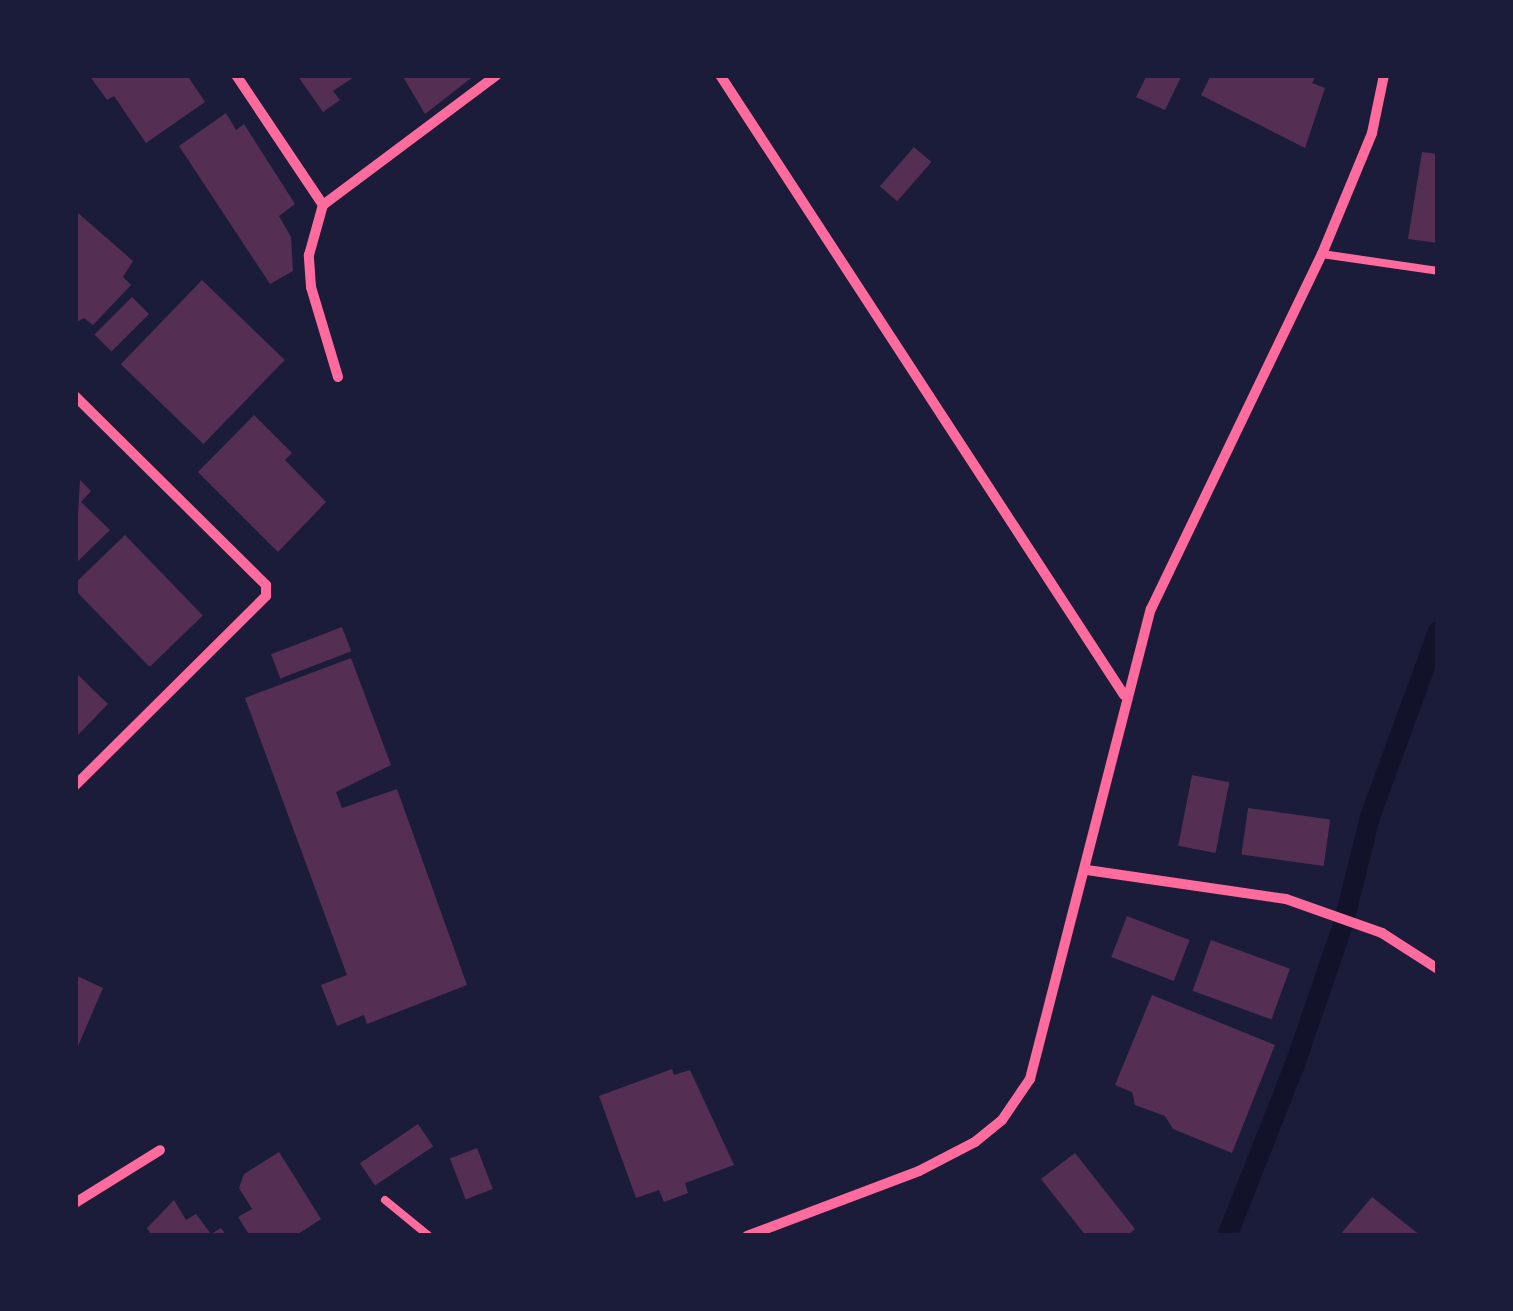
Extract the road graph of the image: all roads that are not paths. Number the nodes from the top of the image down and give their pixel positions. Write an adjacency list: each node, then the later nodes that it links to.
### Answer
1 (236, 75): 5 (street)
2 (498, 75): 5 (street)
3 (720, 75): 10 (street)
4 (1384, 75): 6 (street)
5 (323, 205): 8 (street)
6 (1322, 254): 7 (lane); 10 (street)
7 (1438, 272)
8 (338, 377)
9 (75, 396): 11 (street)
10 (1124, 695): 12 (street)
11 (75, 786)
12 (1087, 870): 13 (street); 18 (street)
13 (1438, 969)
14 (160, 1150): 16 (street)
15 (385, 1200): 17 (lane)
16 (75, 1203)
17 (429, 1236)
18 (747, 1236)

